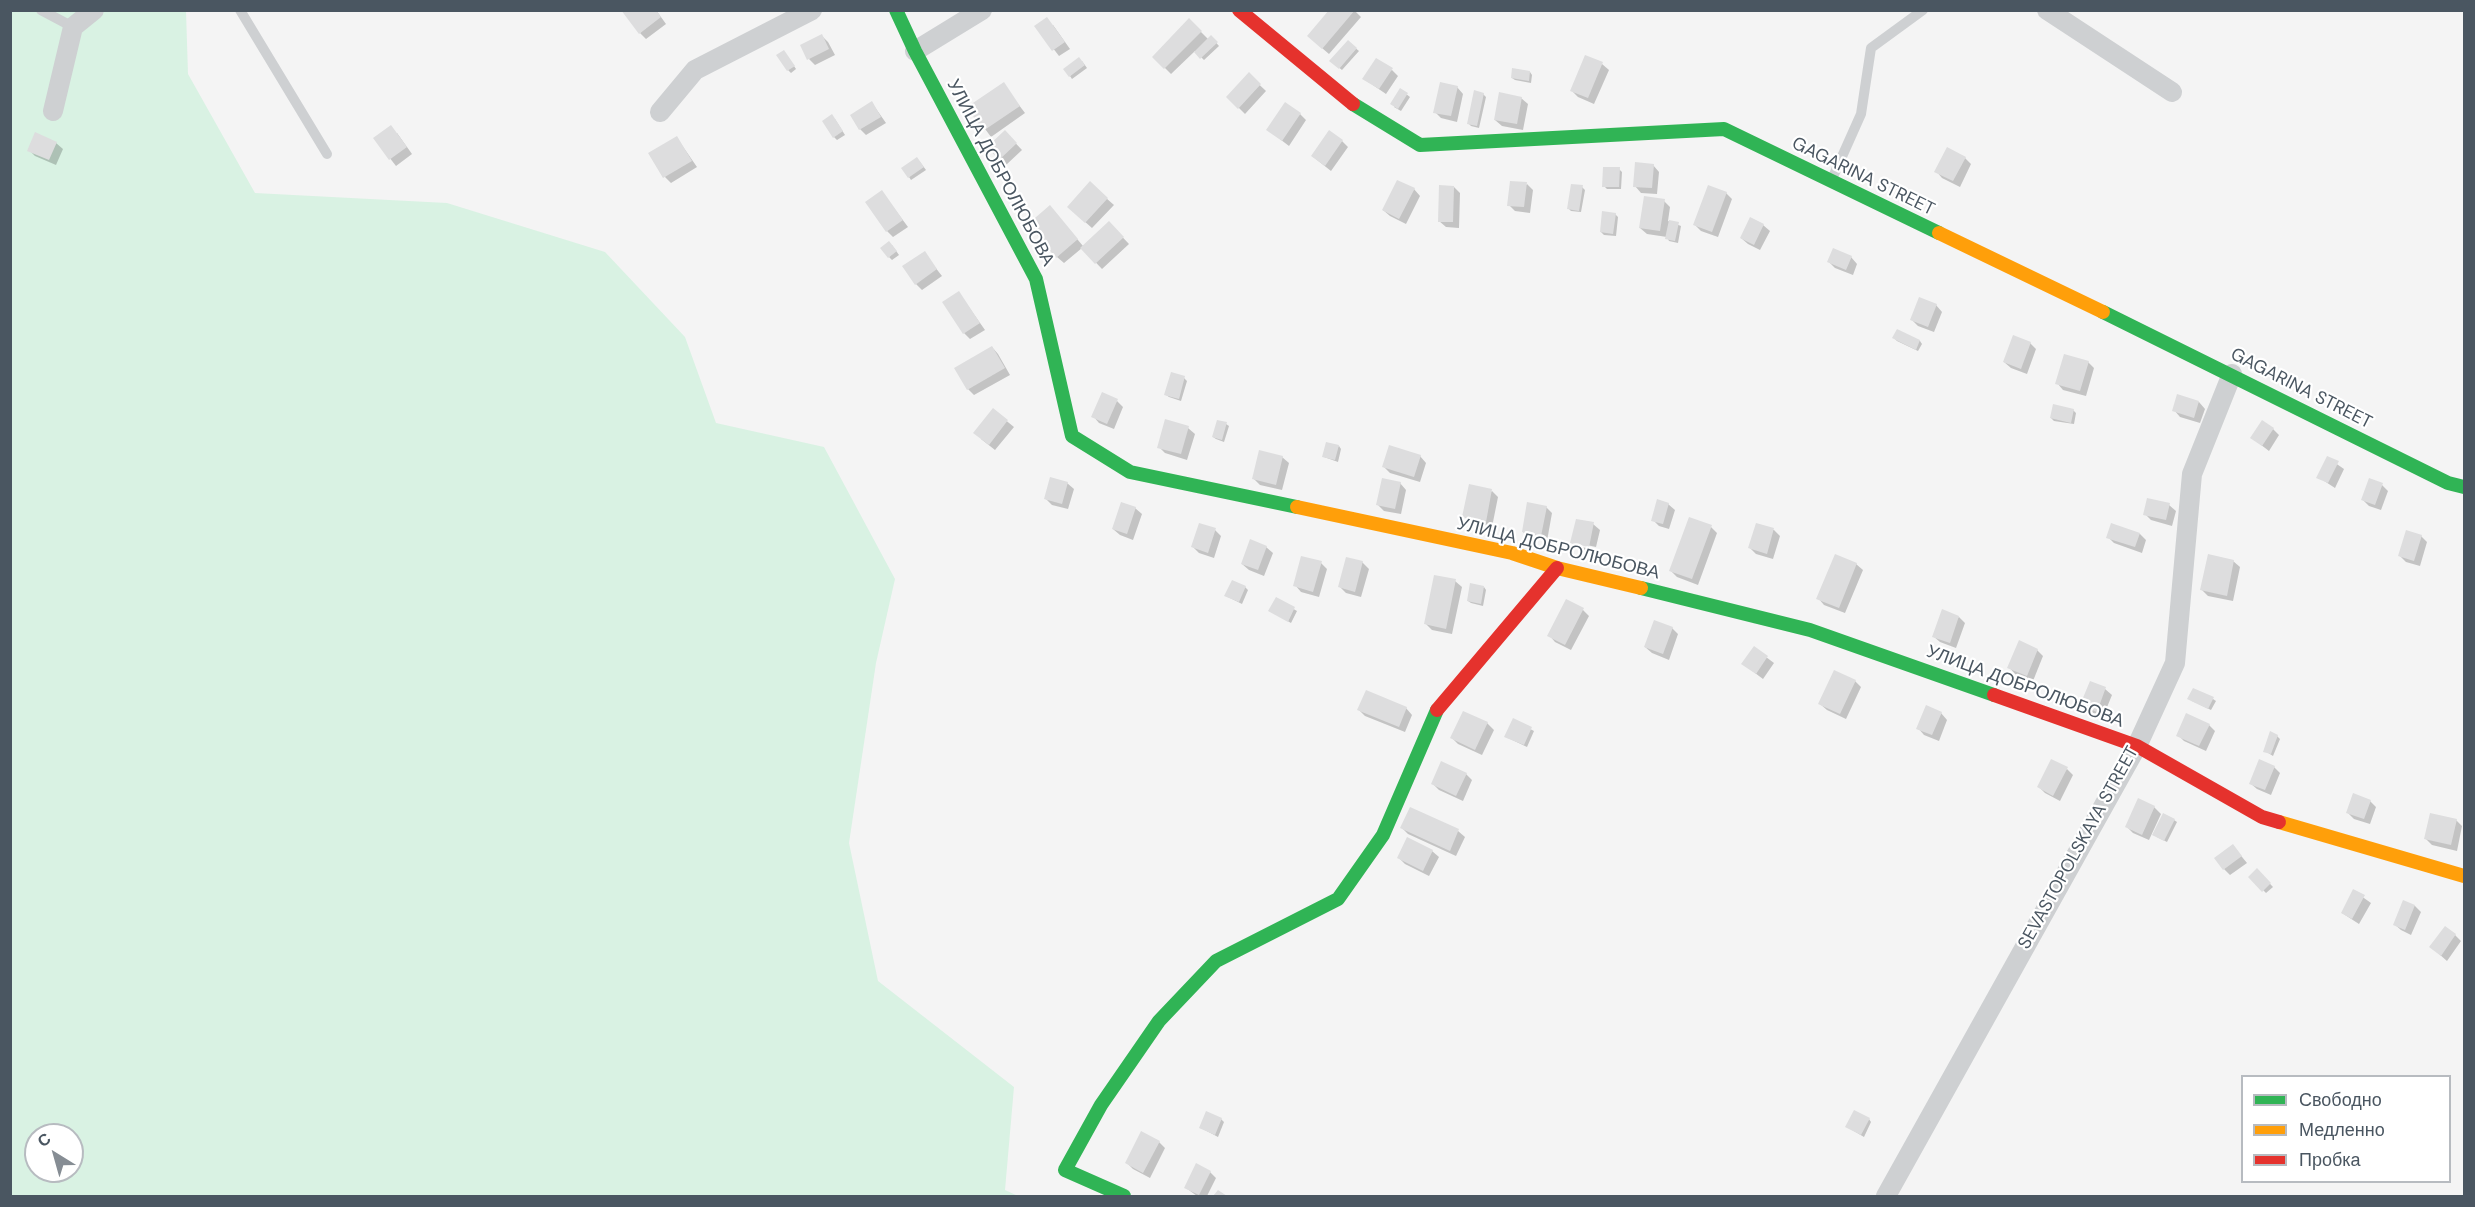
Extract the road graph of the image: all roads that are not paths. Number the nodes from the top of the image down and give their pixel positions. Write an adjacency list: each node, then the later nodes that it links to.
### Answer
1 (41, 10): 10 (lane)
2 (94, 10): 10 (street)
3 (240, 10): 15 (lane)
4 (812, 10): 14 (street)
5 (896, 10): 11 (street, УЛИЦА ДОБРОЛЮБОВА)
6 (982, 10): 11 (street)
7 (1239, 10): 16 (street, GAGARINA STREET)
8 (1923, 10): 16 (lane)
9 (2047, 10): 12 (street)
10 (73, 27): 13 (street)
11 (915, 51): 19 (street, УЛИЦА ДОБРОЛЮБОВА)
12 (2172, 92)
13 (53, 111)
14 (660, 112)
15 (327, 154)
16 (1831, 182): 17 (street, GAGARINA STREET)
17 (2232, 374): 18 (street, GAGARINA STREET); 20 (street, SEVASTOPOLSKAYA STREET)
18 (2464, 487)
19 (1557, 568): 20 (street, УЛИЦА ДОБРОЛЮБОВА); 22 (street)
20 (2137, 746): 21 (street, УЛИЦА ДОБРОЛЮБОВА); 23 (street, SEVASTOPOLSKAYA STREET)
21 (2464, 876)
22 (1124, 1197)
23 (1886, 1197)

